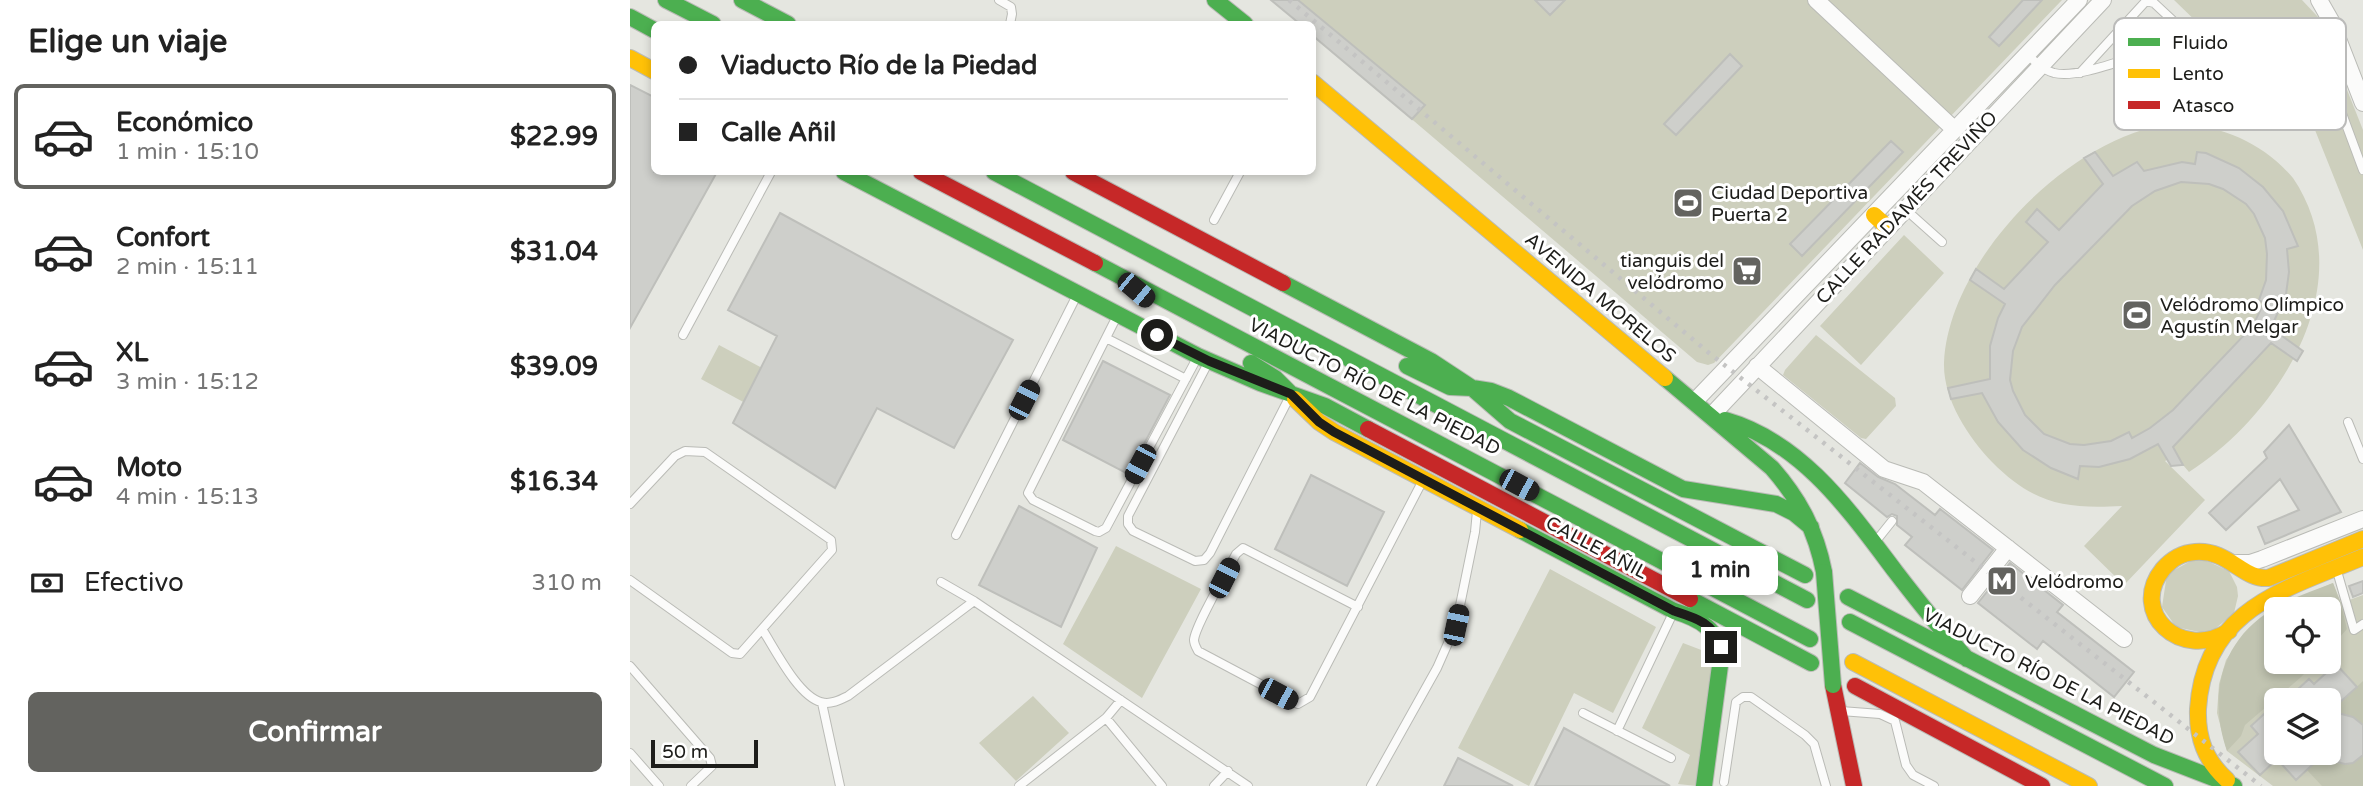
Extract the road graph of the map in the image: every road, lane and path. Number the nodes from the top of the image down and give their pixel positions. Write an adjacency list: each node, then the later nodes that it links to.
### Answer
1 (666, 0): 13 (main road)
2 (742, 0): 14 (main road)
3 (999, 0): 15 (lane)
4 (1215, 0): 16 (main road)
5 (1816, 0): 29 (street)
6 (2079, 0): 19 (street, CALLE RADAMÉS TREVIÑO)
7 (2103, 0): 23 (street, CALLE RADAMÉS TREVIÑO)
8 (2319, 0): 12 (street)
9 (630, 18): 17 (main road)
10 (2130, 18): 11 (lane)
11 (2170, 18)
12 (2330, 18)
13 (707, 21)
14 (784, 21)
15 (1011, 21)
16 (1241, 21)
17 (651, 28)
18 (2114, 35): 25 (lane)
19 (2027, 54): 23 (lane); 29 (street, CALLE RADAMÉS TREVIÑO)
20 (630, 58): 24 (main road)
21 (2346, 59): 27 (street)
22 (2114, 63): 25 (lane)
23 (2039, 66): 25 (lane); 37 (street, CALLE RADAMÉS TREVIÑO)
24 (651, 69)
25 (2080, 72)
26 (1316, 85): 55 (main road, AVENIDA MORELOS)
27 (2363, 103)
28 (2346, 126): 30 (lane)
29 (1955, 130): 38 (street, CALLE RADAMÉS TREVIÑO)
30 (2363, 170)
31 (769, 175): 47 (lane)
32 (850, 175): 45 (main road)
33 (927, 175): 44 (main road, VIADUCTO RÍO DE LA PIEDAD)
34 (1000, 175): 41 (main road, VIADUCTO RÍO DE LA PIEDAD)
35 (1079, 175): 53 (main road, VIADUCTO RÍO DE LA PIEDAD)
36 (1238, 175): 39 (lane)
37 (1905, 209): 40 (street, CALLE RADAMÉS TREVIÑO); 42 (lane)
38 (1874, 215): 40 (main road); 55 (street, CALLE RADAMÉS TREVIÑO)
39 (1214, 220)
40 (1887, 227): 51 (street, CALLE RADAMÉS TREVIÑO)
41 (1105, 230): 43 (main road); 77 (main road, VIADUCTO RÍO DE LA PIEDAD)
42 (1942, 242)
43 (1213, 270)
44 (1122, 279): 54 (main road, CALLE AÑIL); 85 (main road, VIADUCTO RÍO DE LA PIEDAD)
45 (1077, 294): 46 (main road); 65 (lane)
46 (1117, 315): 48 (lane); 49 (main road)
47 (683, 335)
48 (1106, 338): 52 (lane); 52 (lane)
49 (1203, 359): 52 (lane); 54 (main road); 54 (lane)
50 (1394, 360): 53 (main road)
51 (1757, 366): 56 (street, CALLE RADAMÉS TREVIÑO); 68 (street)
52 (1186, 379)
53 (1472, 388): 64 (main road); 72 (main road, VIADUCTO RÍO DE LA PIEDAD)
54 (1291, 394): 59 (main road, CALLE AÑIL); 89 (main road)
55 (1694, 402): 56 (main road, AVENIDA MORELOS)
56 (1711, 416): 64 (main road, AVENIDA MORELOS); 67 (main road)
57 (2348, 422): 58 (lane)
58 (2363, 459)
59 (1423, 479): 61 (main road, CALLE AÑIL); 79 (lane)
60 (630, 504): 83 (lane)
61 (1477, 507): 80 (main road, CALLE AÑIL); 109 (lane)
62 (2363, 519): 70 (street)
63 (1892, 521): 67 (lane)
64 (1814, 529): 94 (main road, AVENIDA MORELOS, bridge)
65 (956, 535)
66 (2363, 539): 70 (main road)
67 (1874, 544): 87 (main road)
68 (2008, 548): 75 (street); 86 (street)
69 (2363, 557): 71 (main road)
70 (2237, 563): 84 (main road)
71 (2336, 568): 82 (lane); 84 (main road)
72 (1805, 575)
73 (630, 580): 83 (lane)
74 (941, 582): 78 (lane)
75 (1970, 596)
76 (1848, 597): 87 (main road, VIADUCTO RÍO DE LA PIEDAD)
77 (1807, 600)
78 (974, 601): 92 (lane); 93 (lane)
79 (1358, 607): 79 (lane)
80 (1674, 611): 97 (lane); 110 (main road, CALLE AÑIL)
81 (1850, 622): 116 (main road)
82 (2363, 624)
83 (762, 629): 93 (lane)
84 (2229, 631): 117 (main road)
85 (1810, 639)
86 (2124, 639)
87 (1967, 659): 117 (main road, VIADUCTO RÍO DE LA PIEDAD)
88 (1853, 662): 115 (main road)
89 (1811, 663)
90 (630, 666): 103 (lane)
91 (1855, 686): 114 (main road)
92 (1121, 700): 96 (lane); 100 (lane)
93 (822, 703): 104 (lane)
94 (1838, 711): 112 (main road); 113 (lane)
95 (1583, 713): 97 (lane)
96 (1106, 718): 105 (lane); 106 (lane)
97 (1617, 731): 99 (lane)
98 (630, 753): 102 (lane)
99 (1671, 758)
100 (1228, 771): 107 (lane); 108 (lane)
101 (1725, 785): 111 (lane)
102 (659, 786)
103 (691, 786)
104 (840, 786)
105 (1019, 786)
106 (1162, 786)
107 (1214, 786)
108 (1248, 786)
109 (1371, 786)
110 (1704, 786)
111 (1826, 786)
112 (1854, 786)
113 (1934, 786)
114 (2042, 786)
115 (2089, 786)
116 (2165, 786)
117 (2235, 786)

